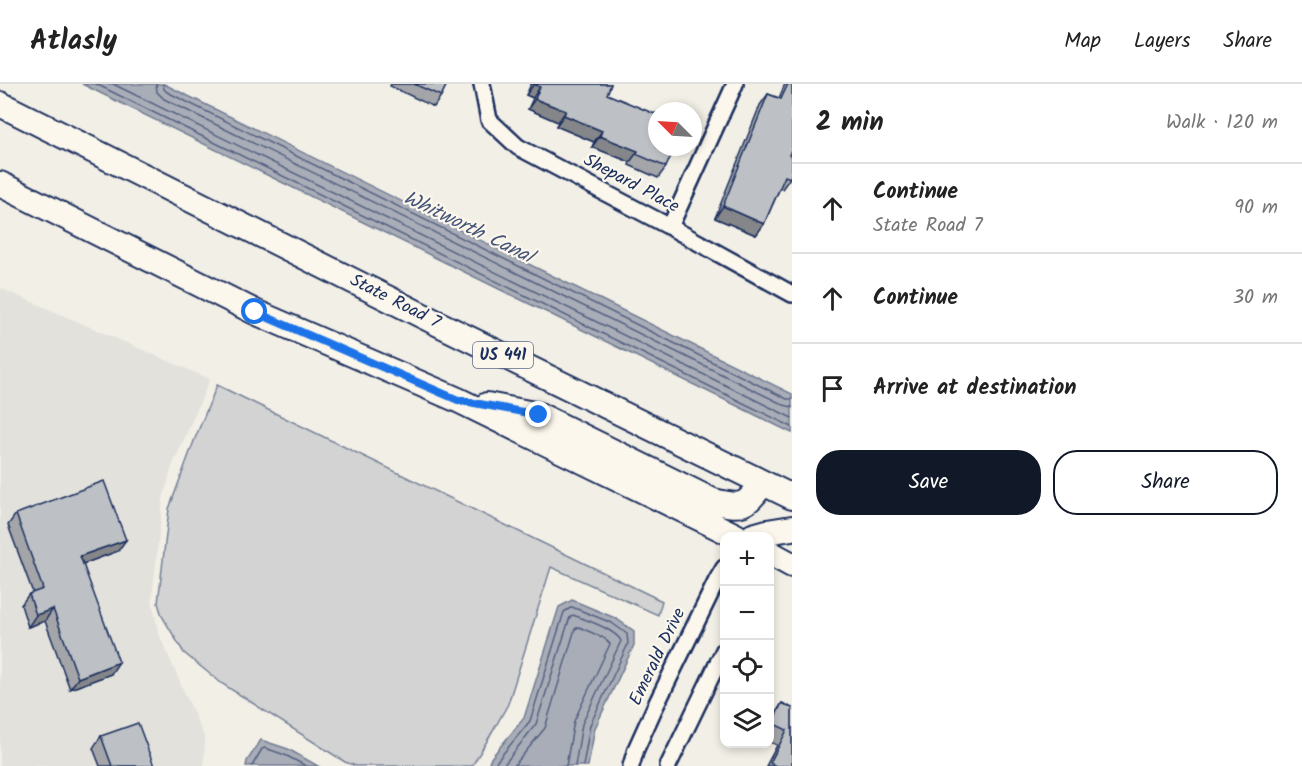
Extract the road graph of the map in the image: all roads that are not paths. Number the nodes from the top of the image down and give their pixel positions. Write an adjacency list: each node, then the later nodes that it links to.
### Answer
1 (482, 84): 5 (street, Shepard Place)
2 (735, 84): 5 (street)
3 (0, 104): 8 (main road, State Road 7 / US 441)
4 (0, 184): 7 (main road)
5 (670, 226): 6 (street, Shepard Place)
6 (792, 294)
7 (458, 400): 8 (main road); 11 (main road)
8 (763, 483): 9 (main road, State Road 7 / US 441)
9 (792, 497)
10 (792, 528): 12 (main road)
11 (726, 532)
12 (767, 532)
13 (720, 575): 15 (street, Emerald Drive)
14 (720, 659): 16 (street)
15 (631, 766)
16 (668, 766)

